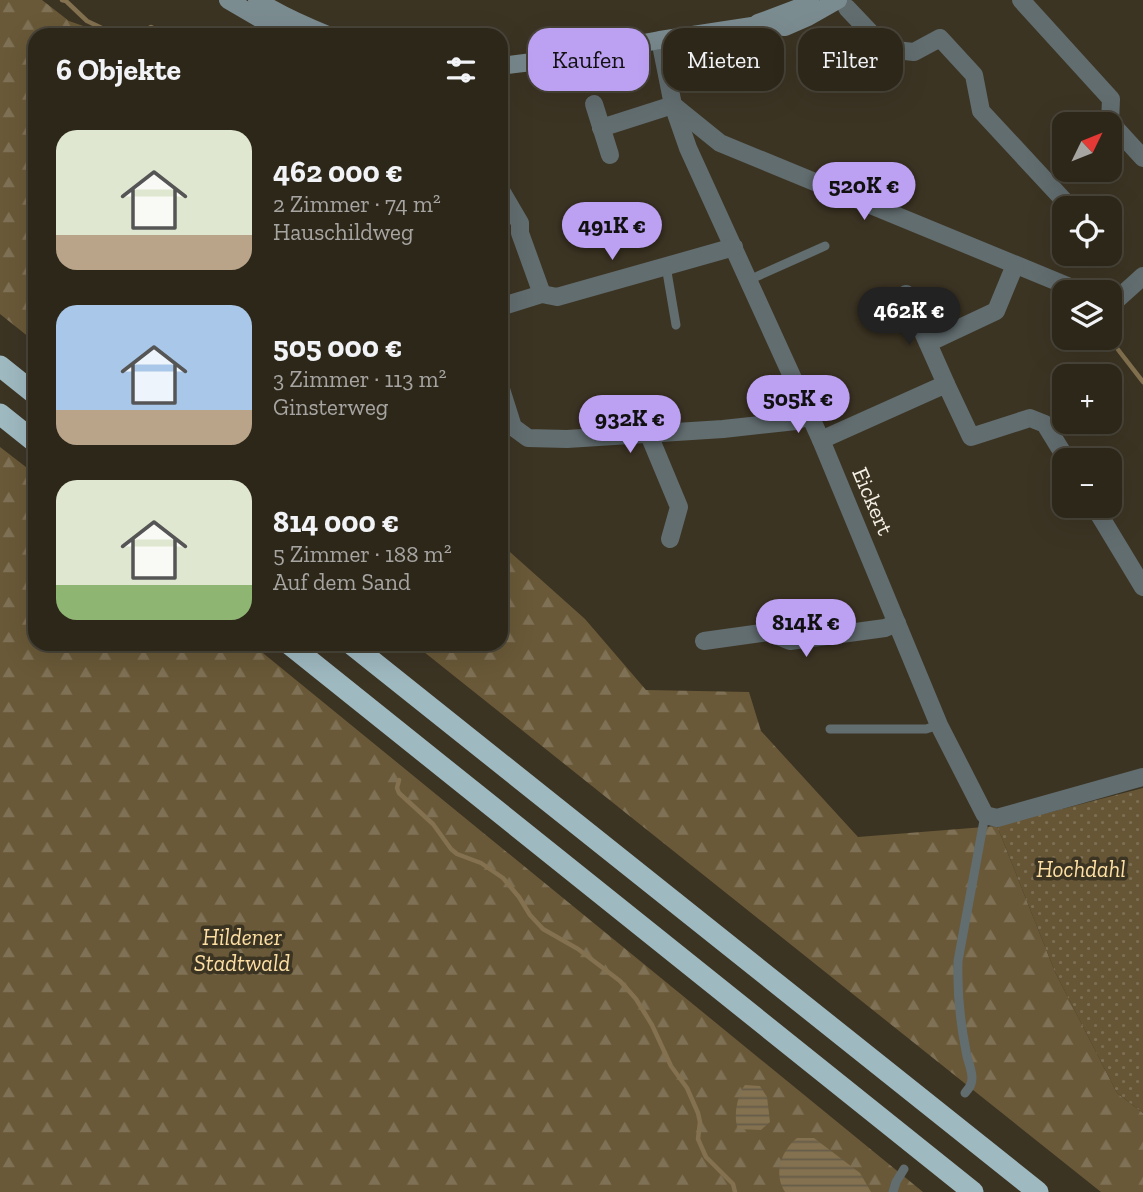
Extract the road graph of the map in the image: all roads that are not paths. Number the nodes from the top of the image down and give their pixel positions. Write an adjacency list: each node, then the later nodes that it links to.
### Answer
1 (228, 0): 7 (street)
2 (257, 0): 8 (street)
3 (810, 0): 6 (street)
4 (1021, 0): 15 (street)
5 (843, 4): 6 (street); 16 (street)
6 (752, 26): 9 (street)
7 (278, 28)
8 (312, 28)
9 (660, 40): 10 (street); 12 (street, Eickert)
10 (508, 65)
11 (594, 104): 13 (street)
12 (673, 105): 13 (street); 19 (street, Eickert); 20 (street)
13 (601, 128): 14 (street)
14 (610, 155)
15 (1143, 158)
16 (1060, 196)
17 (508, 203): 25 (street)
18 (825, 246): 23 (lane)
19 (734, 247): 21 (street); 23 (street, Eickert)
20 (1015, 265): 24 (street); 30 (street)
21 (666, 266): 25 (street); 29 (lane)
22 (1143, 276): 27 (street)
23 (749, 280): 36 (street, Eickert)
24 (1052, 280)
25 (542, 294): 28 (street)
26 (906, 294): 30 (street)
27 (1122, 295)
28 (508, 305)
29 (676, 324)
30 (928, 343): 32 (street)
31 (0, 366): 33 (highway)
32 (946, 384): 39 (street); 40 (street)
33 (28, 388)
34 (508, 411): 37 (street)
35 (0, 414): 38 (highway)
36 (810, 415): 37 (street); 39 (street, Eickert)
37 (649, 435): 42 (street)
38 (28, 436)
39 (821, 440): 44 (street, Eickert)
40 (1060, 448)
41 (1101, 518): 43 (street)
42 (670, 539)
43 (1143, 587)
44 (897, 623): 45 (street); 48 (street, Eickert)
45 (704, 640)
46 (298, 651): 55 (highway)
47 (360, 651): 56 (highway)
48 (939, 725): 49 (lane); 51 (street, Eickert)
49 (831, 729)
50 (1143, 777): 51 (street)
51 (985, 815): 52 (lane)
52 (965, 1093)
53 (904, 1169): 54 (lane)
54 (893, 1192)
55 (973, 1192)
56 (1038, 1192)

